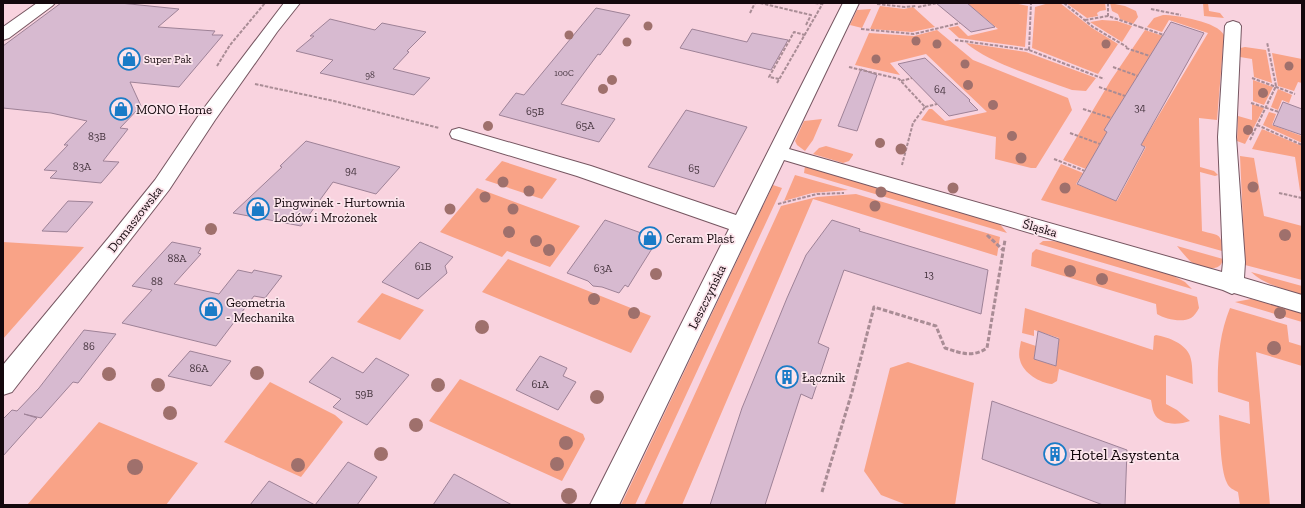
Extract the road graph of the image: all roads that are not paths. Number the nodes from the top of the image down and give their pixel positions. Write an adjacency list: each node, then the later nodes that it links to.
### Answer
1 (47, 3): 6 (street)
2 (276, 3): 7 (street, Domaszowska)
3 (292, 3): 7 (street, Domaszowska)
4 (851, 3): 9 (street, Leszczyńska)
5 (1233, 26): 11 (street)
6 (3, 34)
7 (208, 116): 13 (street, Domaszowska)
8 (459, 134): 10 (street)
9 (778, 152): 10 (street, Leszczyńska); 11 (street, Śląska)
10 (742, 225): 16 (street, Leszczyńska)
11 (1232, 285): 12 (street, Śląska)
12 (1302, 304)
13 (55, 318): 14 (street, Domaszowska); 15 (street, Domaszowska)
14 (3, 365)
15 (3, 384)
16 (604, 505)

